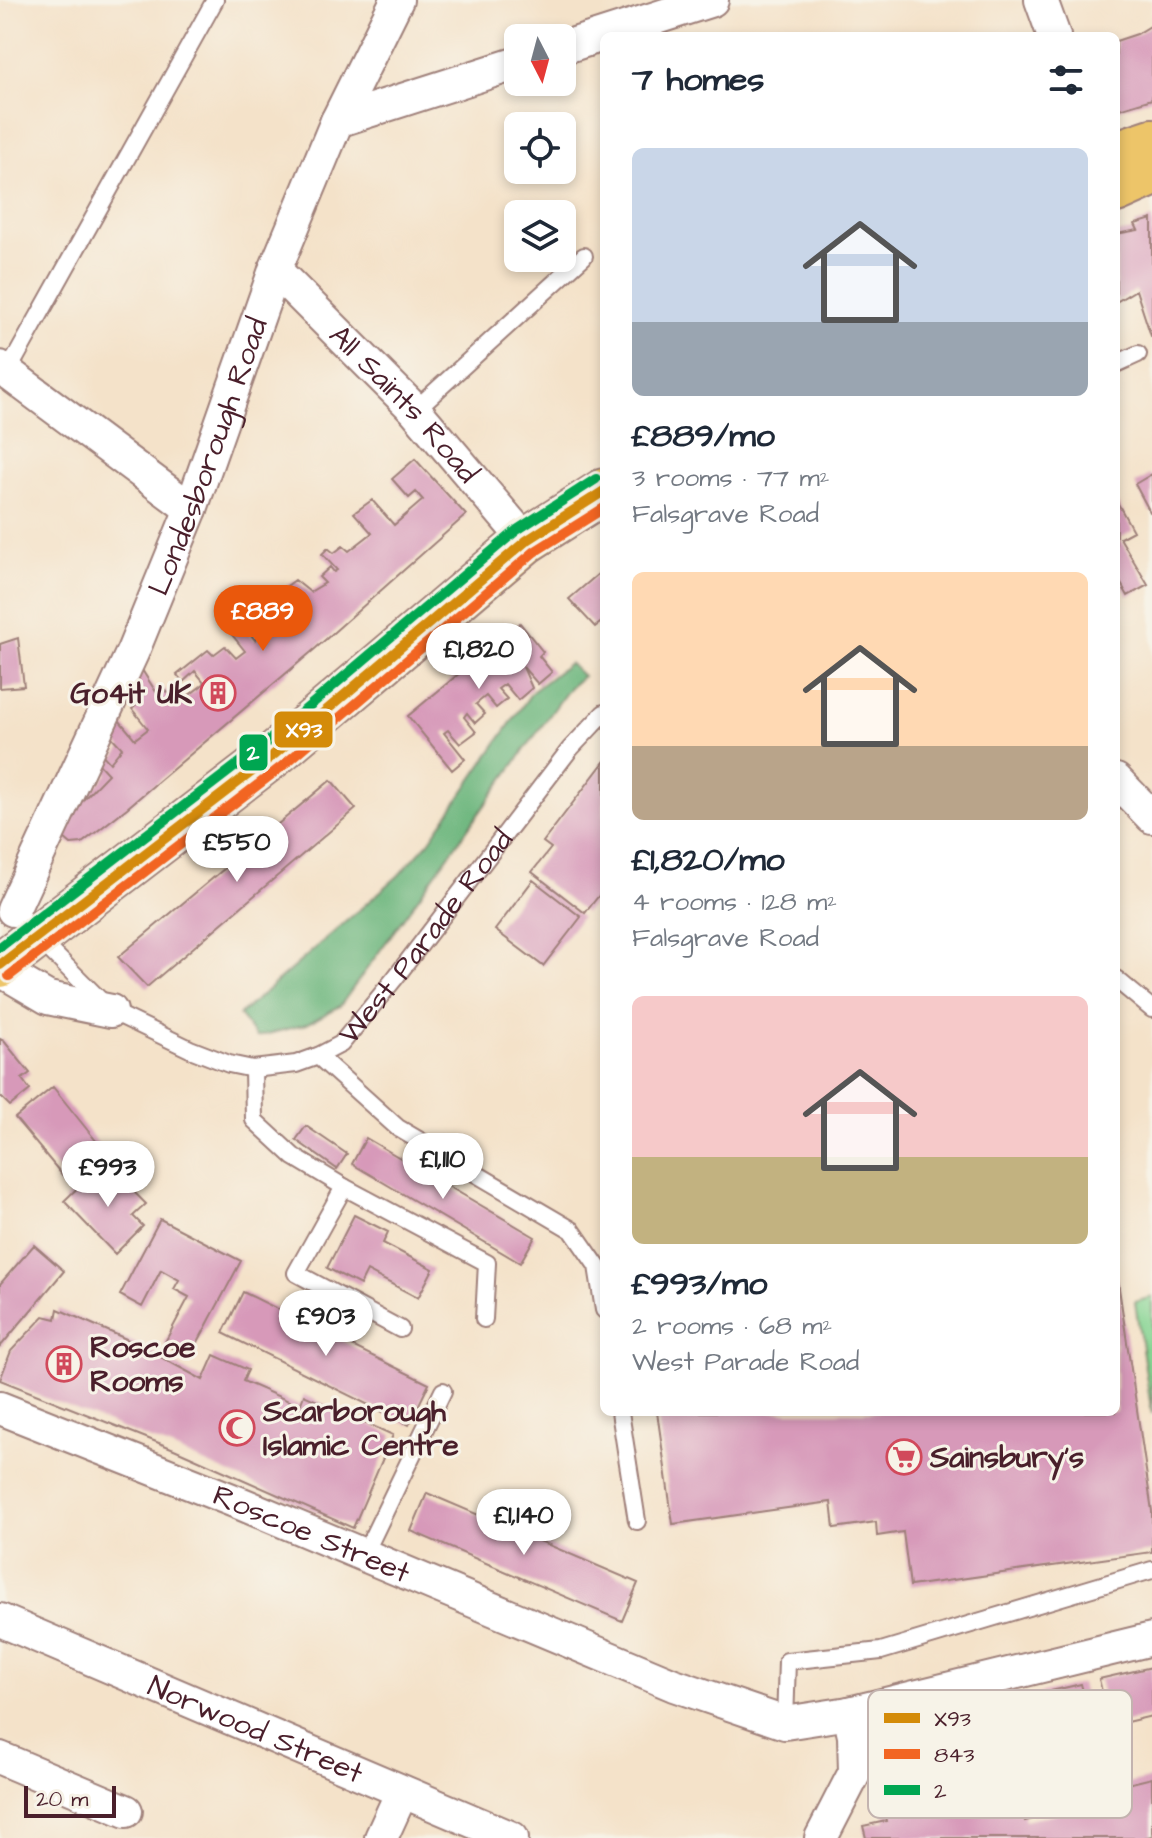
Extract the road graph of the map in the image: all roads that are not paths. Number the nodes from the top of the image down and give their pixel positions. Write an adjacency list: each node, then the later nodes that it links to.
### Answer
1 (215, 0): 19 (lane)
2 (397, 0): 10 (street, Londesborough Road)
3 (712, 0): 5 (street)
4 (1041, 0): 6 (street)
5 (612, 32)
6 (1053, 32)
7 (600, 36): 8 (street)
8 (576, 44)
9 (504, 67): 10 (street)
10 (337, 121): 16 (street, Londesborough Road)
11 (1152, 141): 12 (highway)
12 (1120, 152)
13 (1152, 174): 14 (highway)
14 (1120, 188)
15 (584, 256): 20 (lane)
16 (275, 270): 20 (street, All Saints Road); 22 (street, Londesborough Road)
17 (1138, 354): 18 (lane)
18 (1120, 362)
19 (4, 370): 22 (street)
20 (415, 410): 23 (street, All Saints Road)
21 (600, 494): 23 (highway)
22 (191, 509): 27 (street, Londesborough Road)
23 (526, 541): 27 (highway)
24 (600, 717): 32 (lane, West Parade Road)
25 (1120, 784): 26 (street)
26 (1152, 817)
27 (16, 915): 28 (highway); 31 (lane, West Parade Road)
28 (0, 968): 31 (street, West Parade Road)
29 (1120, 982): 30 (lane)
30 (1152, 1009)
31 (111, 1011): 33 (lane, West Parade Road)
32 (318, 1056): 33 (lane, West Parade Road); 35 (lane)
33 (253, 1069): 34 (lane)
34 (344, 1187): 36 (lane); 37 (lane)
35 (600, 1285)
36 (484, 1319)
37 (400, 1329)
38 (443, 1391): 42 (lane)
39 (0, 1408): 42 (street, Roscoe Street)
40 (621, 1416): 41 (lane)
41 (637, 1521)
42 (364, 1555): 49 (street, Roscoe Street)
43 (1152, 1570): 49 (lane)
44 (0, 1620): 51 (street, Norwood Street)
45 (1152, 1639): 46 (street, Roscoe Street)
46 (943, 1690)
47 (868, 1708): 48 (street, Roscoe Street)
48 (849, 1713): 49 (street, Roscoe Street); 55 (street)
49 (785, 1723)
50 (0, 1758): 52 (street)
51 (402, 1792): 53 (street); 54 (street, Norwood Street)
52 (126, 1811)
53 (381, 1838)
54 (512, 1838)
55 (821, 1838)

